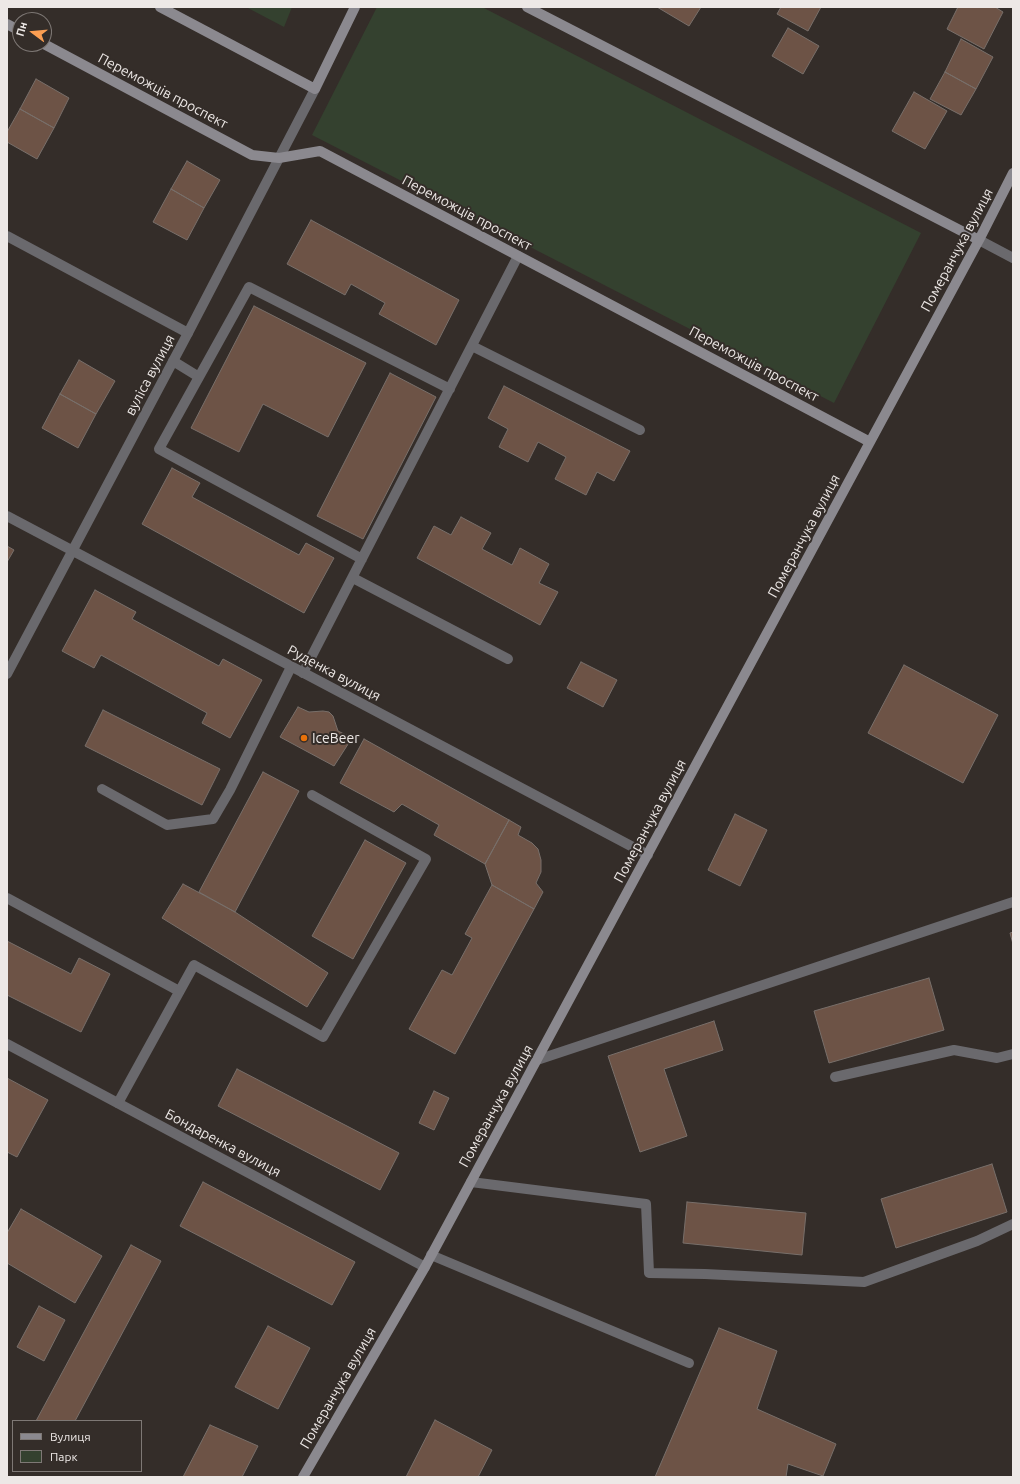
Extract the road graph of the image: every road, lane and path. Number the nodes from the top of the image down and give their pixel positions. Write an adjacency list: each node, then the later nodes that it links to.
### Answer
1 (160, 7): 5 (street)
2 (355, 7): 5 (street)
3 (527, 7): 9 (street)
4 (52, 48): 6 (street, Переможців проспект)
5 (315, 89): 6 (street, вуліса вулиця)
6 (279, 158): 10 (street, Переможців проспект); 12 (street, вуліса вулиця)
7 (1013, 173): 9 (street, Померанчука вулиця)
8 (7, 236): 12 (street)
9 (979, 240): 11 (street); 18 (street, Померанчука вулиця)
10 (518, 256): 13 (street); 18 (street, Переможців проспект)
11 (1013, 258)
12 (188, 333): 14 (street, вуліса вулиця)
13 (472, 346): 16 (street); 17 (street)
14 (173, 361): 15 (street); 20 (street, вуліса вулиця)
15 (199, 377): 16 (street); 21 (street)
16 (450, 389): 21 (street)
17 (640, 430)
18 (870, 442): 29 (street, Померанчука вулиця)
19 (7, 516): 20 (street, Руденка вулиця)
20 (72, 551): 24 (street, Руденка вулиця); 26 (street, вуліса вулиця)
21 (362, 559): 22 (street)
22 (353, 578): 23 (street); 25 (street)
23 (508, 659)
24 (291, 667): 25 (street, Руденка вулиця); 27 (street)
25 (303, 673): 29 (street, Руденка вулиця)
26 (7, 674)
27 (102, 789)
28 (312, 795): 32 (street)
29 (648, 855): 35 (street, Померанчука вулиця)
30 (7, 898): 32 (street)
31 (1013, 902): 35 (street)
32 (179, 991): 37 (street)
33 (7, 1044): 37 (street, Бондаренка вулиця)
34 (1013, 1054): 36 (street)
35 (537, 1060): 38 (street, Померанчука вулиця)
36 (835, 1077)
37 (118, 1103): 41 (street, Бондаренка вулиця)
38 (471, 1182): 39 (street); 40 (street, Померанчука вулиця)
39 (1013, 1224)
40 (431, 1255): 41 (street, Померанчука вулиця); 42 (street)
41 (425, 1267): 43 (street, Померанчука вулиця)
42 (689, 1363)
43 (303, 1477)

